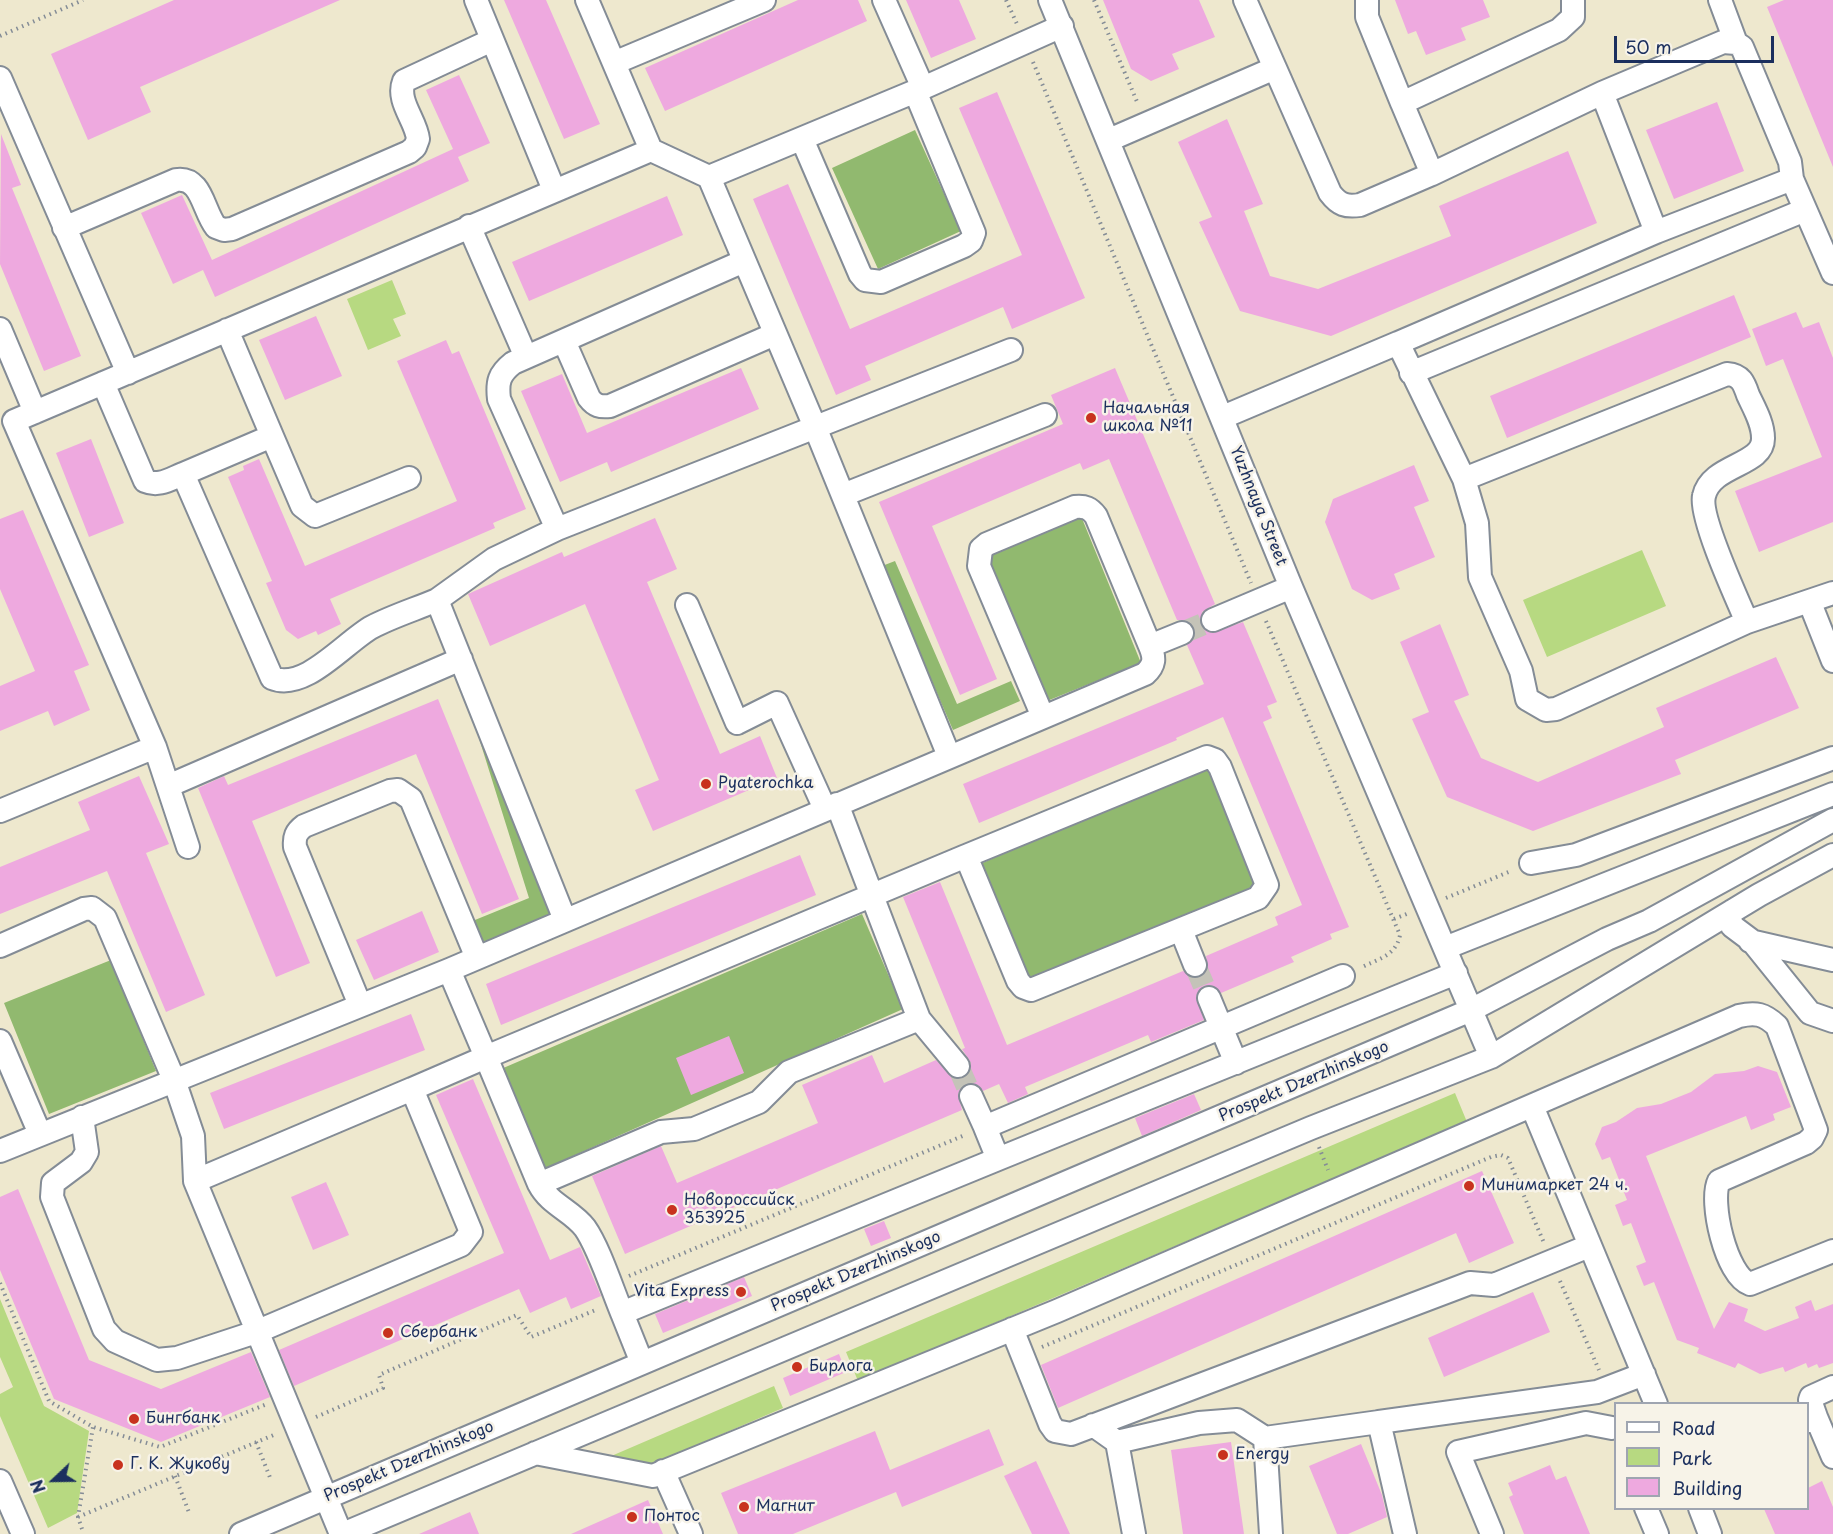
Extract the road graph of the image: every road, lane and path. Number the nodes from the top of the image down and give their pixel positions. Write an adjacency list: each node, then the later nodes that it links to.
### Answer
1 (83, 0): 14 (path)
2 (476, 0): 15 (street)
3 (587, 0): 18 (street)
4 (764, 0): 18 (street)
5 (884, 0): 21 (street)
6 (1006, 0): 16 (path)
7 (1050, 0): 13 (street, Yuzhnaya Street)
8 (1094, 0): 24 (path)
9 (1245, 0): 19 (street)
10 (1367, 0): 23 (street)
11 (1573, 0): 23 (street)
12 (1720, 0): 17 (street)
13 (1062, 26): 16 (street); 26 (street, Yuzhnaya Street)
14 (0, 36)
15 (492, 40): 31 (street); 34 (street)
16 (1025, 43): 21 (street); 62 (path)
17 (1736, 43): 22 (street); 30 (street)
18 (614, 63): 27 (street)
19 (1275, 68): 24 (street); 28 (street)
20 (0, 78): 34 (street)
21 (919, 90): 25 (street); 25 (street)
22 (1602, 93): 28 (street); 35 (street)
23 (1402, 104): 28 (street)
24 (1146, 124): 26 (street)
25 (802, 139): 29 (street)
26 (1108, 140): 50 (street, Yuzhnaya Street)
27 (651, 150): 29 (street); 31 (street)
28 (1432, 174)
29 (708, 177): 36 (street)
30 (1792, 179): 32 (street); 35 (street)
31 (554, 190): 33 (street)
32 (1805, 210): 37 (street); 46 (street)
33 (470, 226): 39 (street); 44 (street)
34 (64, 228): 45 (street)
35 (1656, 232): 42 (street)
36 (744, 261): 40 (street); 41 (street)
37 (1833, 273)
38 (0, 329): 48 (street)
39 (227, 330): 45 (street); 53 (street)
40 (775, 333): 41 (street); 52 (street)
41 (564, 340): 44 (street)
42 (1398, 343): 46 (street); 50 (street)
43 (1011, 350): 52 (street)
44 (526, 357): 58 (street)
45 (128, 373): 47 (street)
46 (1410, 373): 56 (street)
47 (103, 383): 48 (street); 54 (street)
48 (35, 412): 51 (street)
49 (1045, 415): 57 (street)
50 (1222, 417): 59 (street, Yuzhnaya Street)
51 (7, 424): 72 (street)
52 (815, 428): 57 (street); 58 (street)
53 (272, 436): 54 (street); 55 (street)
54 (183, 474): 61 (street)
55 (409, 478)
56 (1464, 479): 66 (street); 66 (street)
57 (843, 495): 73 (street)
58 (557, 529): 61 (street)
59 (1291, 587): 62 (street); 85 (street, Yuzhnaya Street)
60 (1833, 593): 63 (street)
61 (437, 600): 69 (street)
62 (1258, 601): 65 (street); 88 (path)
63 (1810, 603): 66 (street); 70 (street)
64 (687, 605): 77 (street)
65 (1213, 620)
66 (1747, 622)
67 (1182, 633): 68 (street)
68 (1150, 646): 71 (street); 71 (street)
69 (461, 659): 75 (street); 87 (street)
70 (1833, 661)
71 (1042, 717): 73 (street)
72 (155, 747): 75 (street); 78 (street)
73 (948, 756): 77 (street)
74 (1833, 758): 83 (street)
75 (168, 786): 80 (street)
76 (1833, 794): 93 (street)
77 (831, 807): 84 (street); 87 (street)
78 (0, 811)
79 (1833, 820): 102 (street, Prospekt Dzerzhinskogo)
80 (188, 847)
81 (1833, 855): 86 (street)
82 (966, 856): 84 (street); 89 (street); 89 (street)
83 (1531, 863): 85 (path)
84 (873, 896): 103 (street); 107 (street)
85 (1427, 906): 88 (path); 93 (street, Yuzhnaya Street)
86 (1732, 911): 90 (street); 91 (street)
87 (565, 920): 94 (street)
88 (1394, 920): 99 (path)
89 (1181, 930): 96 (street)
90 (1699, 931): 91 (street); 108 (street)
91 (1752, 941): 95 (street); 104 (street)
92 (0, 946): 111 (street)
93 (1445, 948): 98 (street, Yuzhnaya Street)
94 (477, 958): 97 (street); 101 (street)
95 (1833, 960)
96 (1196, 965)
97 (449, 970): 101 (street); 107 (street)
98 (1456, 973): 102 (street, Yuzhnaya Street); 109 (street)
99 (1343, 976): 105 (street)
100 (1209, 998): 105 (street)
101 (360, 1005): 111 (street)
102 (1471, 1010): 108 (street); 130 (street, Prospekt Dzerzhinskogo)
103 (919, 1018): 110 (street); 122 (street)
104 (1833, 1021)
105 (1221, 1027): 109 (street); 116 (street)
106 (0, 1041): 117 (street)
107 (486, 1057): 112 (street); 122 (street)
108 (1491, 1058): 144 (street)
109 (1236, 1063): 120 (street)
110 (958, 1066)
111 (174, 1080): 115 (street); 121 (street)
112 (412, 1089): 121 (street); 128 (street)
113 (971, 1096): 116 (street)
114 (1532, 1106): 123 (street); 124 (street); 127 (street)
115 (82, 1117): 117 (street); 128 (street)
116 (985, 1127): 120 (street); 126 (path)
117 (40, 1134): 118 (street)
118 (0, 1151)
119 (1491, 1157): 129 (path)
120 (998, 1159): 126 (street)
121 (195, 1181): 128 (street)
122 (539, 1184): 126 (street)
123 (1589, 1245): 131 (street); 137 (street)
124 (1833, 1251)
125 (0, 1283): 139 (path)
126 (620, 1308): 130 (street); 138 (path)
127 (1012, 1329): 129 (street); 146 (street)
128 (256, 1332): 138 (street)
129 (1022, 1355): 137 (street)
130 (642, 1363): 150 (street, Prospekt Dzerzhinskogo)
131 (1644, 1374): 134 (street); 136 (street)
132 (1833, 1387): 135 (street)
133 (272, 1402): 139 (path)
134 (1655, 1402)
135 (1812, 1419): 145 (street)
136 (1379, 1422): 141 (street); 162 (street)
137 (1093, 1425): 143 (street)
138 (295, 1426): 142 (path); 150 (street)
139 (93, 1427): 154 (path)
140 (1614, 1430): 163 (street)
141 (1265, 1438): 143 (street); 161 (street)
142 (256, 1442): 147 (path); 148 (path)
143 (1117, 1442): 160 (street)
144 (535, 1454): 146 (street); 158 (street)
145 (1833, 1457)
146 (663, 1471): 159 (street)
147 (175, 1476): 153 (path); 154 (path)
148 (271, 1480)
149 (0, 1481): 156 (street)
150 (325, 1498): 157 (street, Prospekt Dzerzhinskogo); 158 (street)
151 (1646, 1510): 164 (street)
152 (1700, 1510): 165 (street)
153 (190, 1515)
154 (78, 1517): 155 (path)
155 (82, 1529)
156 (24, 1534)
157 (241, 1534)
158 (342, 1534)
159 (690, 1534)
160 (1134, 1534)
161 (1271, 1534)
162 (1406, 1534)
163 (1492, 1534)
164 (1657, 1534)
165 (1710, 1534)

